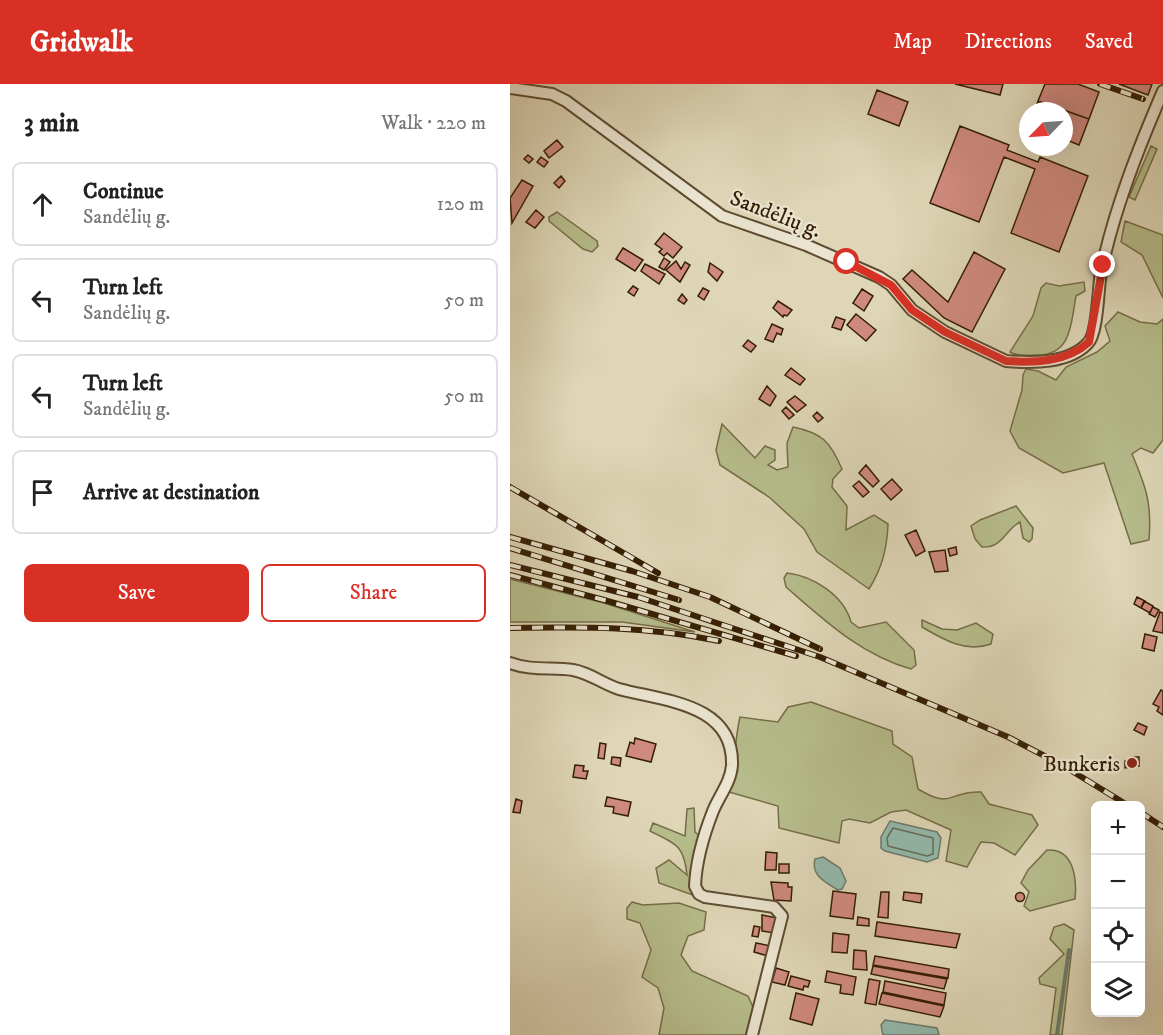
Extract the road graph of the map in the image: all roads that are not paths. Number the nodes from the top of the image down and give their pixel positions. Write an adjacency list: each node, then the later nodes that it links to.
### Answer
1 (510, 88): 2 (street, Sandėlių g.)
2 (1163, 91)
3 (510, 663): 4 (street)
4 (752, 1035)

